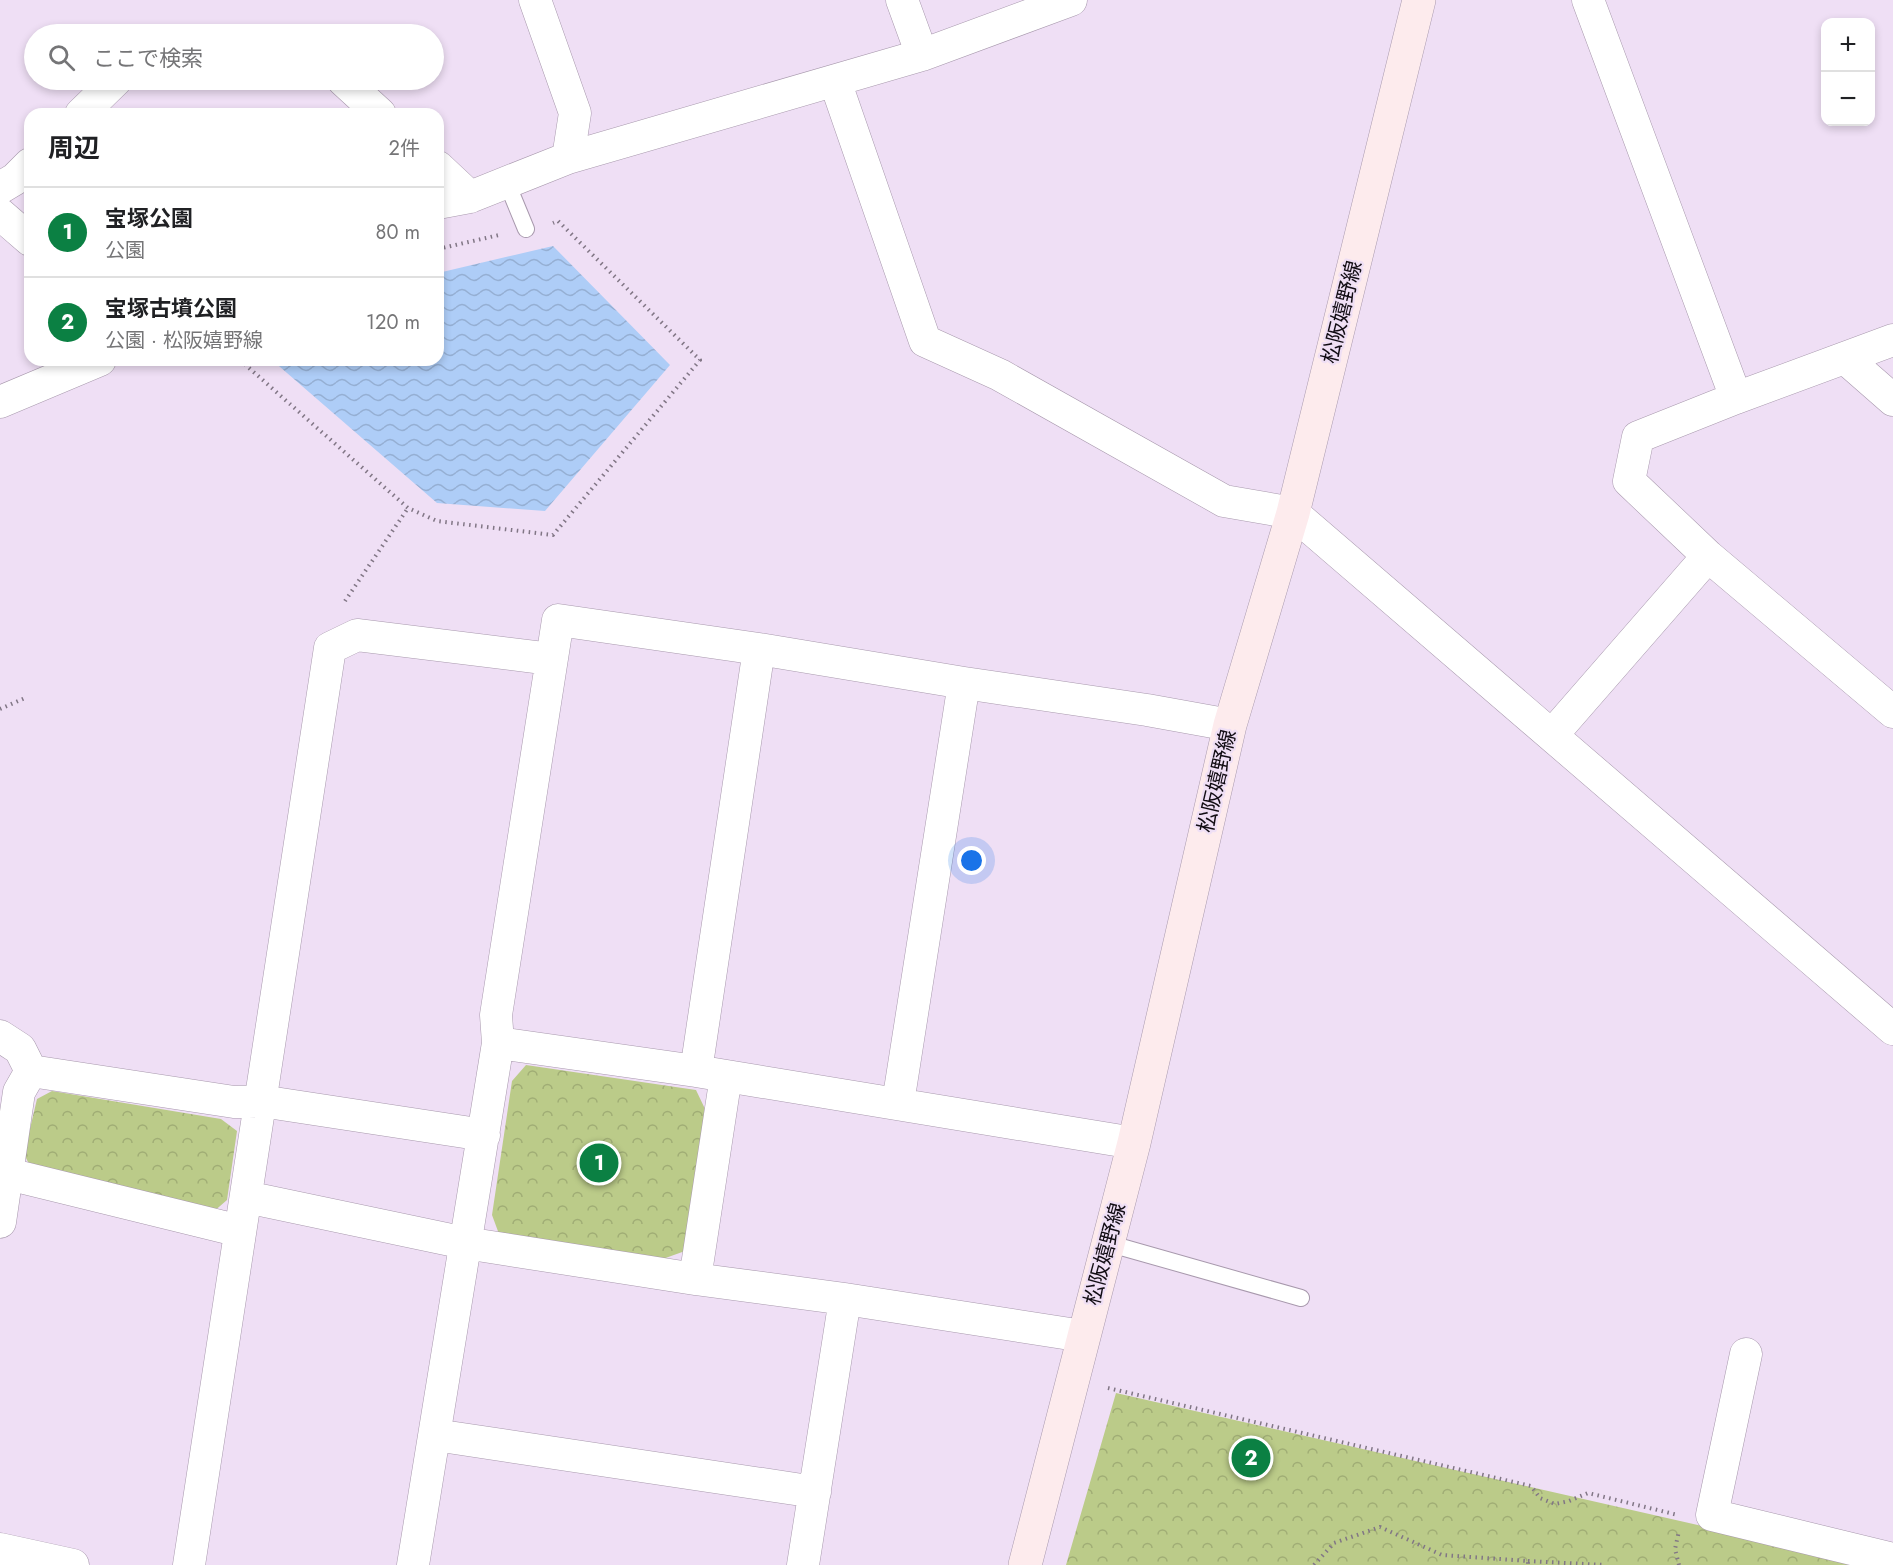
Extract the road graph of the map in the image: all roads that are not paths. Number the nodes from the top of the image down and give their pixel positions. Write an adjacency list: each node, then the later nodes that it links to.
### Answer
1 (535, 0): 12 (street)
2 (902, 0): 6 (street)
3 (1071, 0): 6 (street)
4 (1419, 0): 28 (main road, 松阪嬉野線)
5 (1588, 0): 25 (street)
6 (922, 56): 7 (street)
7 (835, 81): 12 (street); 28 (street)
8 (106, 90): 10 (street)
9 (354, 90): 11 (street)
10 (87, 108)
11 (373, 108)
12 (568, 158): 15 (street)
13 (24, 170): 16 (street)
14 (444, 173): 17 (street)
15 (507, 183): 17 (street); 20 (lane)
16 (0, 188)
17 (470, 197): 18 (street)
18 (444, 202)
19 (0, 214): 21 (street)
20 (526, 229)
21 (24, 235)
22 (1893, 340): 23 (street)
23 (1845, 358): 25 (street); 26 (street)
24 (86, 366): 27 (street)
25 (1736, 398): 29 (street)
26 (1893, 400)
27 (0, 402)
28 (1293, 513): 34 (main road, 松阪嬉野線); 35 (street)
29 (1708, 556): 33 (street); 35 (street)
30 (759, 649): 31 (street); 32 (street); 40 (street)
31 (551, 659): 38 (street); 42 (street)
32 (964, 683): 34 (street); 43 (street)
33 (1893, 712)
34 (1230, 725): 45 (main road, 松阪嬉野線)
35 (1552, 735): 36 (street)
36 (1893, 1029)
37 (0, 1036): 39 (street)
38 (498, 1043): 40 (street); 44 (street)
39 (31, 1071): 42 (street); 46 (street)
40 (696, 1071): 41 (street)
41 (726, 1076): 43 (street); 52 (street)
42 (261, 1101): 44 (street); 47 (street)
43 (898, 1103): 45 (street)
44 (484, 1134): 51 (street)
45 (1134, 1143): 50 (main road, 松阪嬉野線)
46 (8, 1174): 48 (street); 49 (street)
47 (246, 1197): 49 (street); 51 (street)
48 (0, 1222)
49 (240, 1231): 62 (street)
50 (1107, 1243): 53 (lane); 55 (main road, 松阪嬉野線)
51 (465, 1244): 52 (street); 57 (street)
52 (695, 1280): 54 (street)
53 (1301, 1298)
54 (845, 1299): 55 (street); 58 (street)
55 (1083, 1336): 65 (main road, 松阪嬉野線)
56 (1746, 1354): 60 (street)
57 (435, 1434): 58 (street); 63 (street)
58 (815, 1492): 64 (street)
59 (0, 1549): 61 (street)
60 (1893, 1559)
61 (74, 1565)
62 (189, 1565)
63 (413, 1565)
64 (803, 1565)
65 (1025, 1565)

